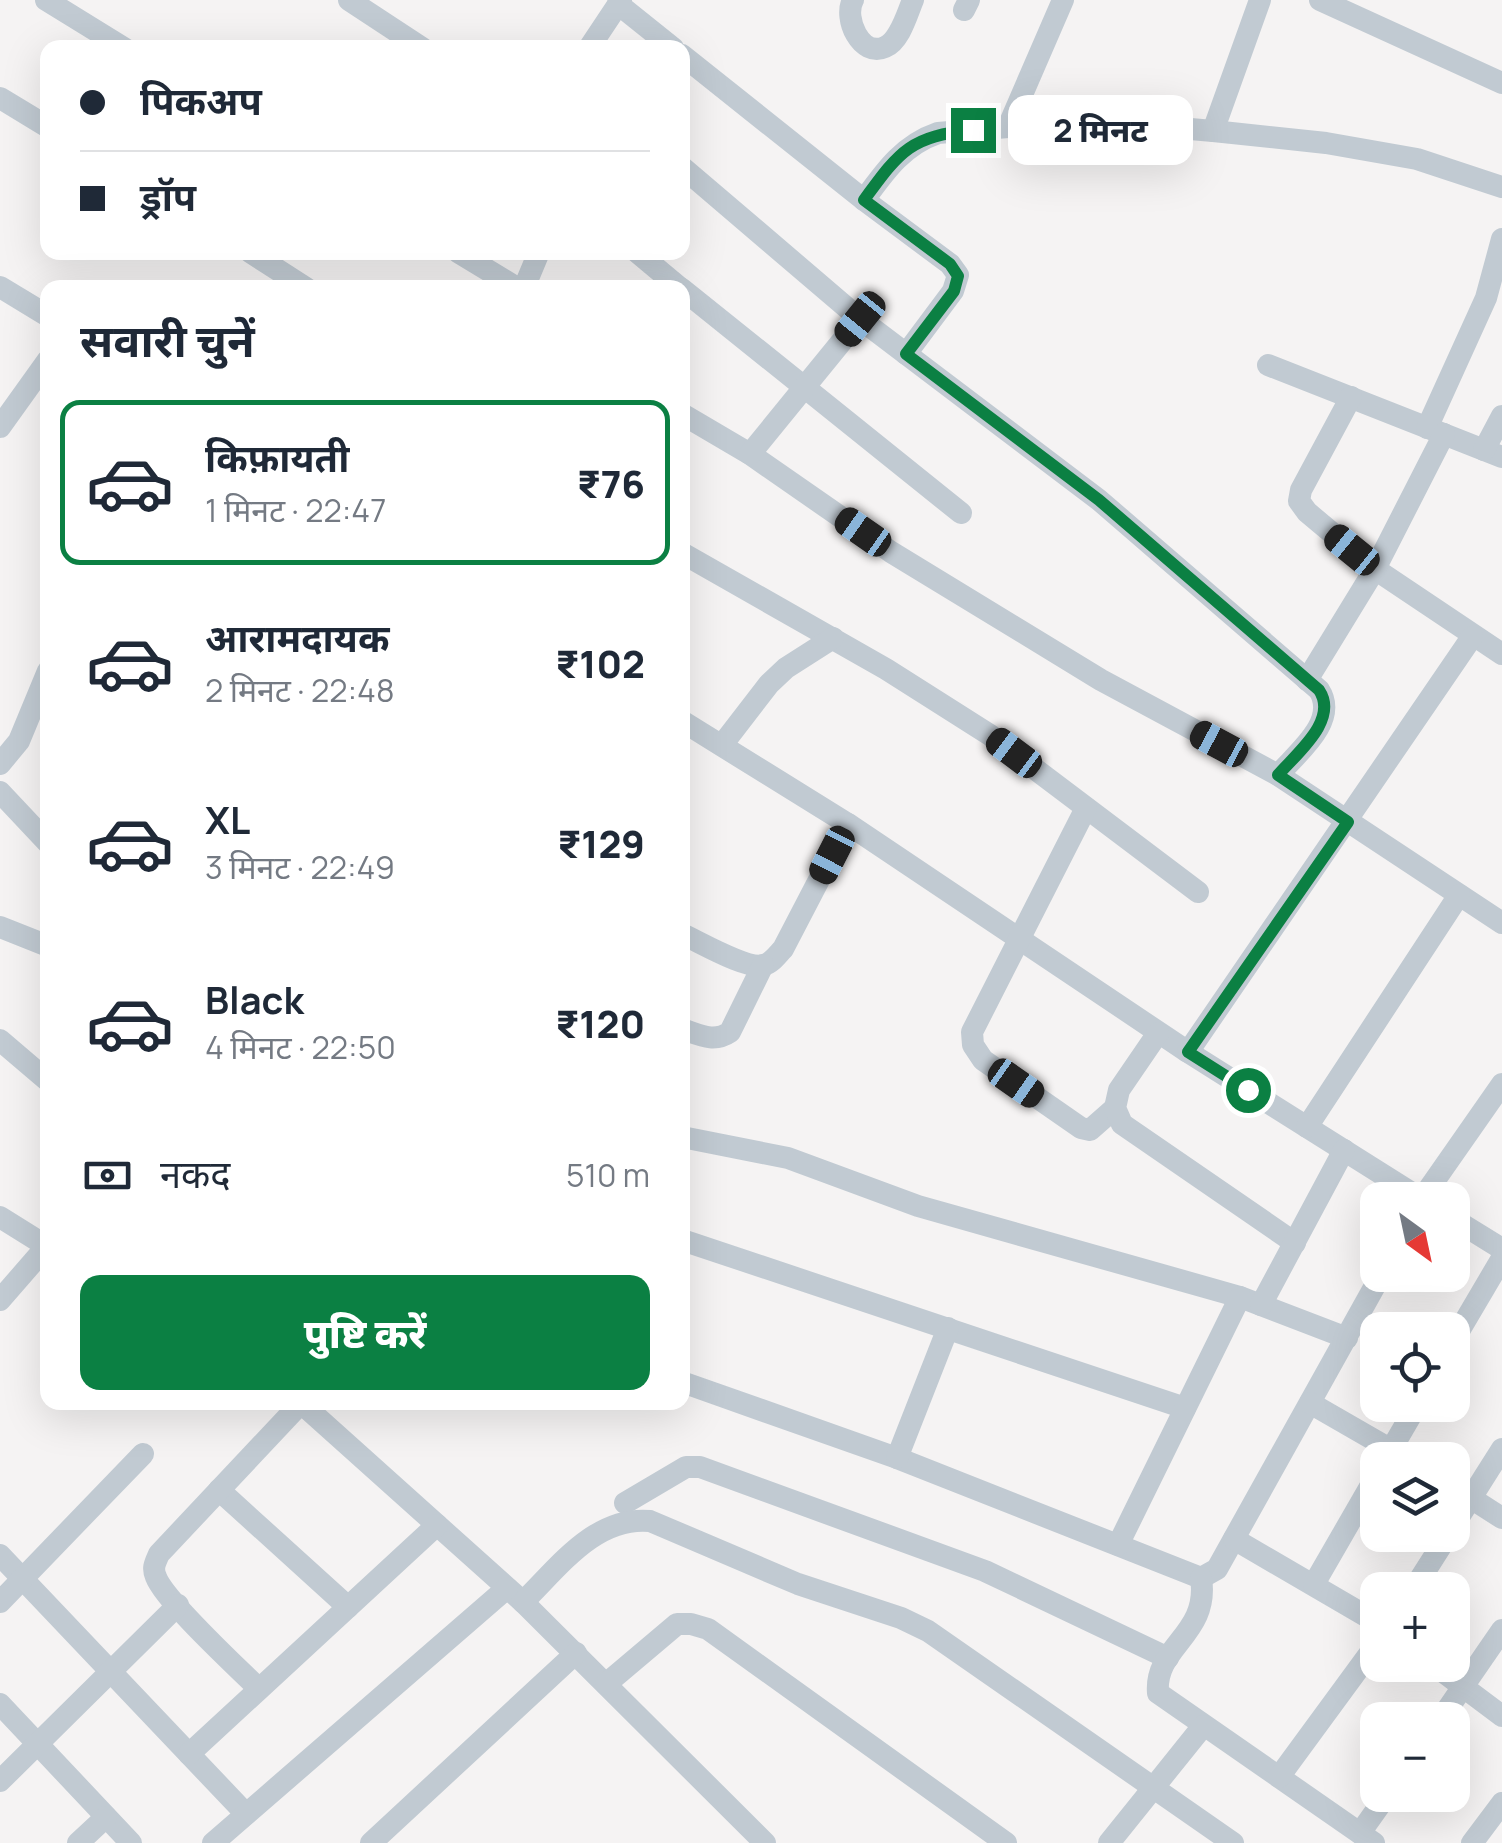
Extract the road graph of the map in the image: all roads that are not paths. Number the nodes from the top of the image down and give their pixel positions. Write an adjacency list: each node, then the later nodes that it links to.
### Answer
1 (46, 0): 9 (street)
2 (349, 0): 10 (street)
3 (852, 0): 4 (street)
4 (913, 0)
5 (1063, 0): 17 (street)
6 (1260, 0): 18 (street)
7 (1320, 0): 14 (street)
8 (619, 2): 11 (street); 12 (street)
9 (111, 40)
10 (410, 40)
11 (594, 40)
12 (664, 40)
13 (690, 61): 21 (street)
14 (1502, 83)
15 (0, 98): 16 (street)
16 (40, 122)
17 (1008, 126): 18 (street); 21 (street)
18 (1213, 131): 20 (street)
19 (690, 174): 32 (street)
20 (1502, 187)
21 (864, 200): 33 (street)
22 (1502, 240): 41 (street)
23 (262, 260): 26 (street)
24 (472, 260): 27 (street)
25 (646, 260): 28 (street)
26 (294, 280)
27 (506, 280)
28 (671, 280)
29 (0, 287): 31 (street)
30 (690, 295): 36 (street)
31 (40, 311)
32 (860, 319): 33 (street); 36 (street)
33 (906, 354): 50 (street)
34 (1268, 365): 37 (street)
35 (40, 371): 40 (street)
36 (804, 387): 42 (street); 44 (street)
37 (1351, 398): 41 (street); 46 (street)
38 (1502, 416): 43 (street)
39 (690, 419): 42 (street)
40 (0, 427)
41 (1435, 431): 43 (street); 46 (street)
42 (750, 454): 55 (street)
43 (1493, 454)
44 (961, 512)
45 (690, 558): 48 (street)
46 (1375, 569): 47 (street); 50 (street)
47 (1472, 636): 49 (street); 58 (street)
48 (833, 638): 53 (street); 57 (street)
49 (1502, 654)
50 (1308, 680): 55 (street)
51 (40, 690): 54 (street)
52 (690, 726): 53 (street)
53 (722, 745): 59 (street)
54 (0, 764)
55 (1278, 775): 58 (street)
56 (0, 792): 60 (street)
57 (1086, 808): 61 (street); 66 (street)
58 (1348, 822): 62 (street); 72 (street)
59 (848, 824): 66 (street); 68 (street)
60 (40, 834)
61 (1198, 892)
62 (1459, 895): 63 (street); 76 (street)
63 (1502, 923)
64 (0, 927): 67 (street)
65 (690, 938): 68 (street)
66 (1020, 942): 70 (street); 75 (street)
67 (40, 943)
68 (763, 965): 69 (street)
69 (690, 1032)
70 (1158, 1033): 72 (street); 75 (street)
71 (0, 1040): 73 (street)
72 (1188, 1052): 76 (street)
73 (40, 1075)
74 (1502, 1084): 80 (street)
75 (1115, 1108): 83 (street)
76 (1308, 1127): 78 (street)
77 (690, 1139): 91 (street)
78 (1344, 1150): 79 (street); 83 (street)
79 (1394, 1182)
80 (1434, 1182)
81 (0, 1217): 84 (street)
82 (1470, 1229): 86 (street)
83 (1295, 1242): 91 (street)
84 (40, 1243)
85 (690, 1243): 93 (street)
86 (1502, 1249)
87 (40, 1255): 90 (street)
88 (1502, 1258): 92 (street)
89 (1372, 1292): 94 (street)
90 (0, 1300)
91 (1250, 1301): 94 (street); 97 (street)
92 (1470, 1312)
93 (948, 1328): 97 (street); 103 (street)
94 (1346, 1338): 96 (street)
95 (690, 1385): 103 (street)
96 (1310, 1403): 100 (street); 111 (street)
97 (1185, 1408): 112 (street)
98 (293, 1410): 105 (street)
99 (308, 1410): 110 (street)
100 (1373, 1442)
101 (1502, 1449): 104 (street)
102 (143, 1454): 114 (street)
103 (897, 1458): 112 (street)
104 (1470, 1483)
105 (219, 1490): 119 (street); 120 (street)
106 (1470, 1497): 109 (street)
107 (625, 1503): 124 (street)
108 (1360, 1504): 116 (street)
109 (1502, 1518)
110 (437, 1525): 117 (street); 120 (street)
111 (1234, 1538): 115 (street); 116 (street)
112 (1118, 1544): 115 (street)
113 (0, 1555): 114 (street)
114 (23, 1578): 118 (street); 126 (street)
115 (1202, 1578): 124 (street)
116 (1314, 1584): 121 (street)
117 (515, 1595): 123 (street); 139 (street); 142 (street)
118 (0, 1602)
119 (178, 1605): 126 (street); 130 (street)
120 (348, 1607): 130 (street)
121 (1360, 1612)
122 (1502, 1630): 129 (street)
123 (576, 1653): 128 (street); 148 (street)
124 (1168, 1658): 134 (street)
125 (1360, 1666): 137 (street)
126 (112, 1672): 135 (street); 136 (street)
127 (1456, 1682): 129 (street)
128 (606, 1684): 149 (street); 150 (street)
129 (1464, 1688): 131 (street); 133 (street)
130 (259, 1690): 136 (street)
131 (1454, 1702)
132 (0, 1704): 135 (street)
133 (1502, 1716)
134 (1203, 1726): 137 (street); 139 (street)
135 (38, 1744): 138 (street); 143 (street)
136 (189, 1754): 142 (street)
137 (1279, 1776): 144 (street)
138 (0, 1781)
139 (1154, 1788): 151 (street); 152 (street)
140 (1502, 1803): 153 (street)
141 (1379, 1812): 144 (street)
142 (246, 1814): 147 (street)
143 (106, 1817): 145 (street); 146 (street)
144 (1366, 1838)
145 (78, 1843)
146 (130, 1843)
147 (213, 1843)
148 (371, 1843)
149 (765, 1843)
150 (1006, 1843)
151 (1109, 1843)
152 (1233, 1843)
153 (1472, 1843)

